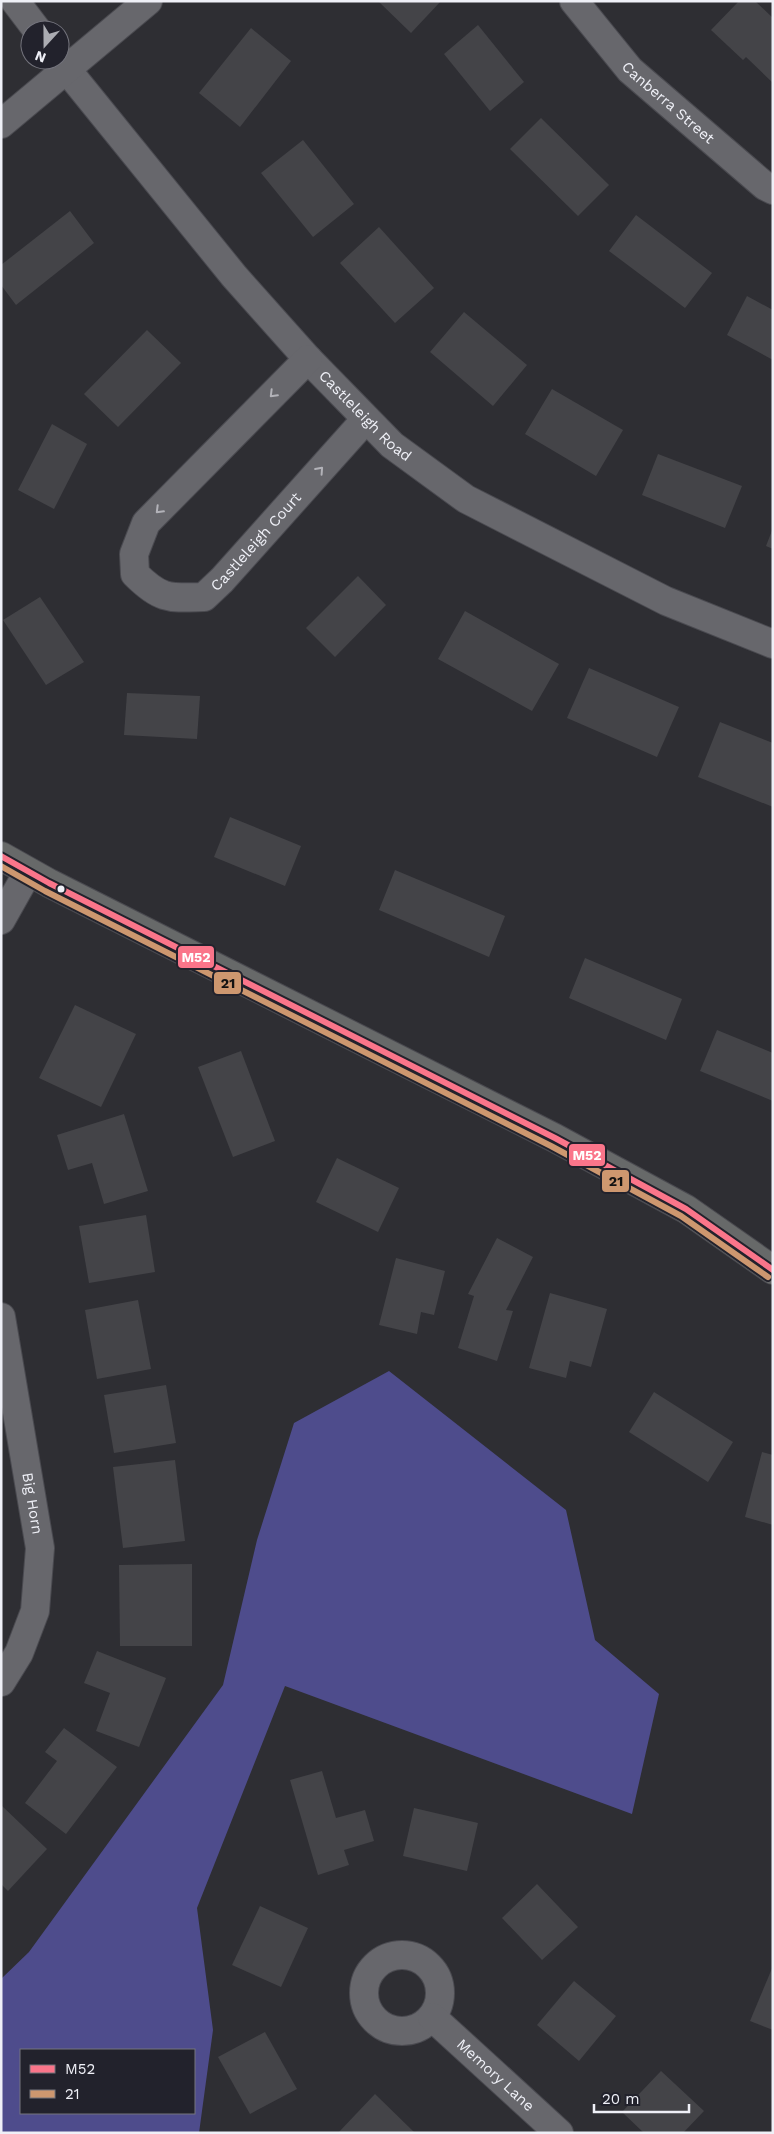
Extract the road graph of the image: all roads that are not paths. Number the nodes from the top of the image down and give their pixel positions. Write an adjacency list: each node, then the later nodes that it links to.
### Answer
1 (15, 1): 4 (street)
2 (148, 1): 5 (street)
3 (574, 1): 9 (street, Canberra Street)
4 (29, 20)
5 (70, 58)
6 (56, 70): 8 (street)
7 (67, 70): 10 (street, Castleleigh Road)
8 (1, 124)
9 (773, 190)
10 (308, 359): 11 (street, Castleleigh Road); 11 (street, Castleleigh Court, one-way to 11)
11 (366, 419): 12 (street, Castleleigh Road)
12 (773, 644)
13 (1, 856): 14 (main road)
14 (28, 872): 15 (street); 16 (main road)
15 (1, 920)
16 (773, 1270)
17 (1, 1317): 18 (street, Big Horn)
18 (1, 1682)
19 (432, 2017): 20 (street, Memory Lane)
20 (559, 2133)

